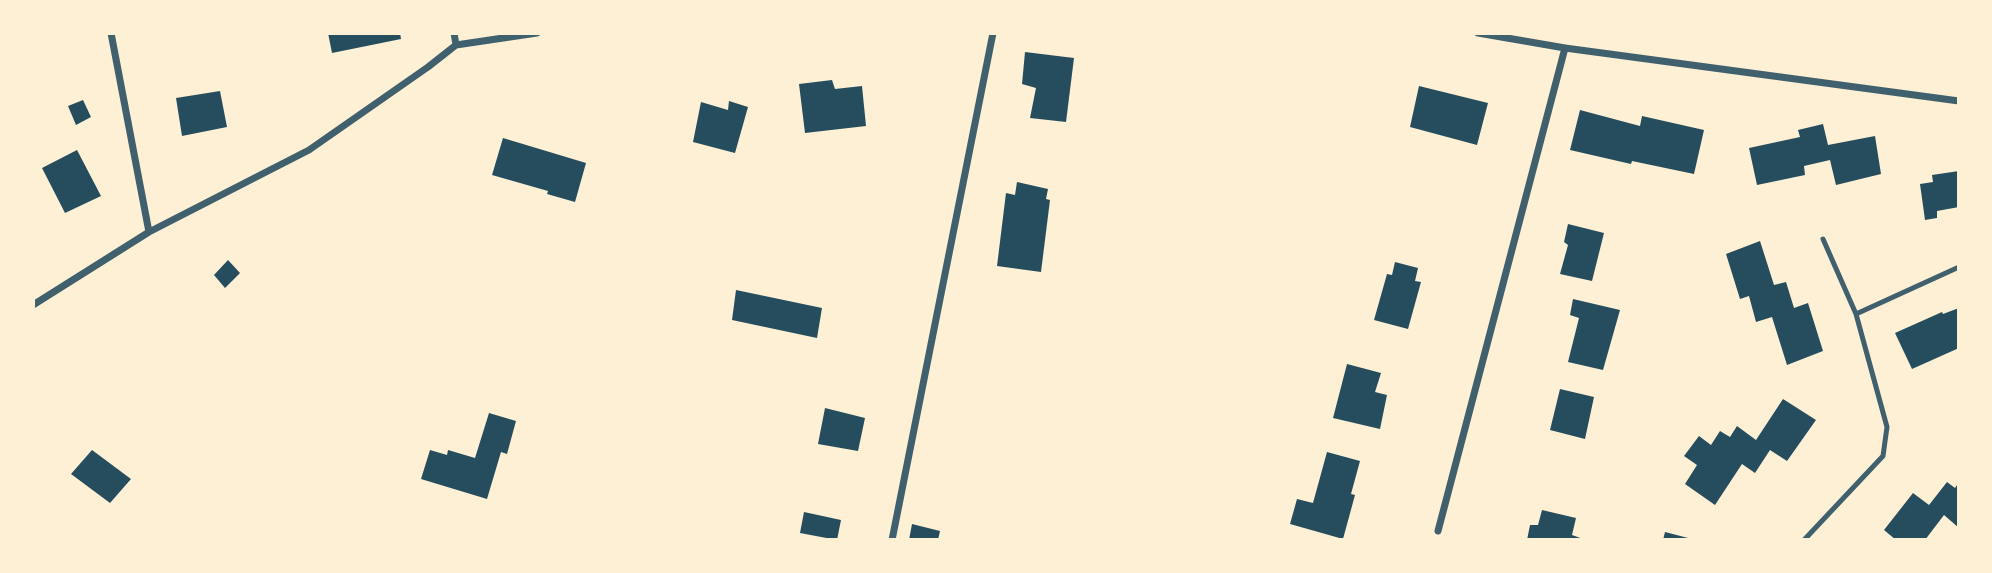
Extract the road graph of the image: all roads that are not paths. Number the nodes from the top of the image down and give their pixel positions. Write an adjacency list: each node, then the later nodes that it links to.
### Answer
1 (111, 33): 9 (street)
2 (454, 33): 6 (street)
3 (537, 33): 6 (street)
4 (993, 33): 15 (street)
5 (1478, 33): 7 (street)
6 (456, 45): 9 (street)
7 (1565, 48): 8 (street); 14 (street)
8 (1959, 101)
9 (149, 232): 12 (street)
10 (1823, 239): 13 (lane)
11 (1959, 267): 13 (lane)
12 (33, 305)
13 (1856, 314): 16 (lane)
14 (1438, 531)
15 (892, 540)
16 (1804, 540)

